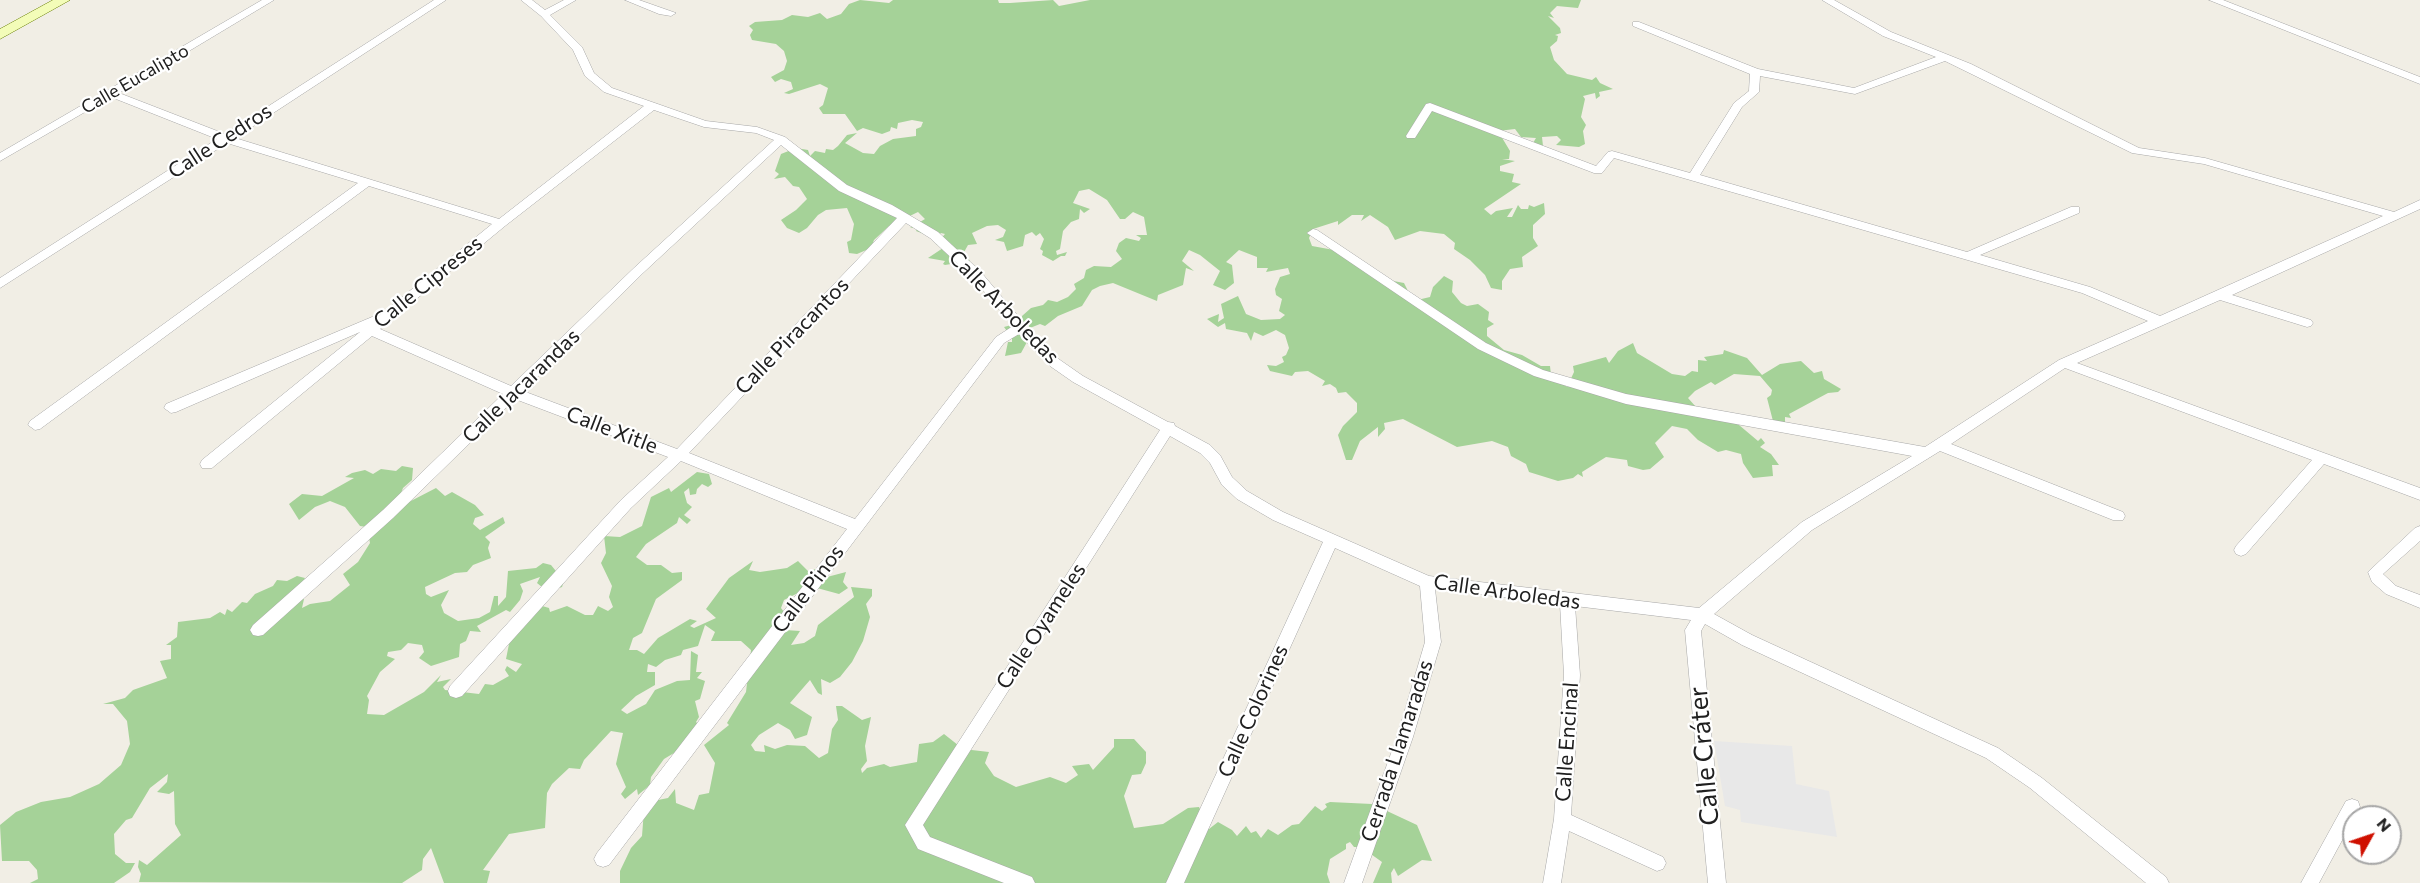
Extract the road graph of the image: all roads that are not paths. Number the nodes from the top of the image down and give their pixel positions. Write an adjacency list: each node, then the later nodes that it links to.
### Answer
1 (63, 0): 12 (main road)
2 (269, 0): 16 (street, Calle Eucalipto)
3 (441, 0): 19 (street, Calle Cedros)
4 (526, 0): 10 (street, Calle Arboledas)
5 (571, 0): 10 (street)
6 (630, 0): 9 (street)
7 (1827, 0): 13 (street)
8 (2214, 0): 15 (street)
9 (671, 13)
10 (544, 14): 17 (street, Calle Arboledas)
11 (1636, 24): 14 (street)
12 (0, 35)
13 (1945, 57): 14 (street); 26 (street)
14 (1755, 72): 22 (street)
15 (2420, 81)
16 (110, 93): 19 (street); 21 (street, Calle Eucalipto)
17 (653, 105): 20 (street, Calle Arboledas); 28 (street, Calle Cipreses)
18 (1411, 136): 22 (street)
19 (224, 138): 23 (street); 31 (street, Calle Cedros)
20 (781, 139): 27 (street, Calle Arboledas); 39 (street, Calle Jacarandas)
21 (0, 159)
22 (1693, 177): 30 (street)
23 (367, 182): 28 (street); 41 (street)
24 (2420, 204): 26 (street)
25 (2075, 210): 30 (street)
26 (2396, 216): 32 (street)
27 (904, 217): 36 (street, Calle Arboledas); 45 (street, Calle Piracantos)
28 (501, 223): 33 (street, Calle Cipreses)
29 (1313, 233): 44 (street)
30 (1965, 257): 34 (street)
31 (0, 284)
32 (2219, 295): 34 (street); 35 (street)
33 (393, 313): 37 (street, Calle Cipreses); 40 (street)
34 (2159, 321): 38 (street)
35 (2307, 323)
36 (1021, 327): 42 (street, Calle Arboledas); 50 (street, Calle Pinos)
37 (370, 330): 39 (street, Calle Xitle); 47 (street, Calle Cipreses)
38 (2064, 363): 43 (street); 46 (street)
39 (514, 393): 45 (street, Calle Xitle); 58 (street, Calle Jacarandas)
40 (171, 408)
41 (35, 425)
42 (1169, 427): 52 (street, Calle Arboledas); 64 (street, Calle Oyameles)
43 (1940, 445): 44 (street); 49 (street)
44 (1927, 453): 57 (street)
45 (679, 455): 50 (street, Calle Xitle); 59 (street, Calle Piracantos)
46 (2321, 458): 48 (street); 53 (street)
47 (207, 464)
48 (2420, 494)
49 (2118, 516)
50 (856, 526): 62 (street, Calle Pinos)
51 (2420, 532): 56 (street)
52 (1331, 540): 54 (street, Calle Arboledas); 65 (street, Calle Colorines)
53 (2241, 550)
54 (1427, 582): 55 (street, Calle Arboledas); 66 (street, Cerrada Llamaradas)
55 (1568, 600): 57 (street, Calle Arboledas); 60 (street, Calle Encinal)
56 (2420, 603)
57 (1702, 615): 68 (street, Calle Cráter); 69 (street)
58 (258, 630)
59 (456, 690)
60 (1562, 819): 63 (street); 67 (street, Calle Encinal)
61 (2342, 825): 70 (street)
62 (603, 859)
63 (1657, 863)
64 (1026, 883)
65 (1175, 883)
66 (1353, 883)
67 (1552, 883)
68 (1717, 883)
69 (2160, 883)
70 (2310, 883)

